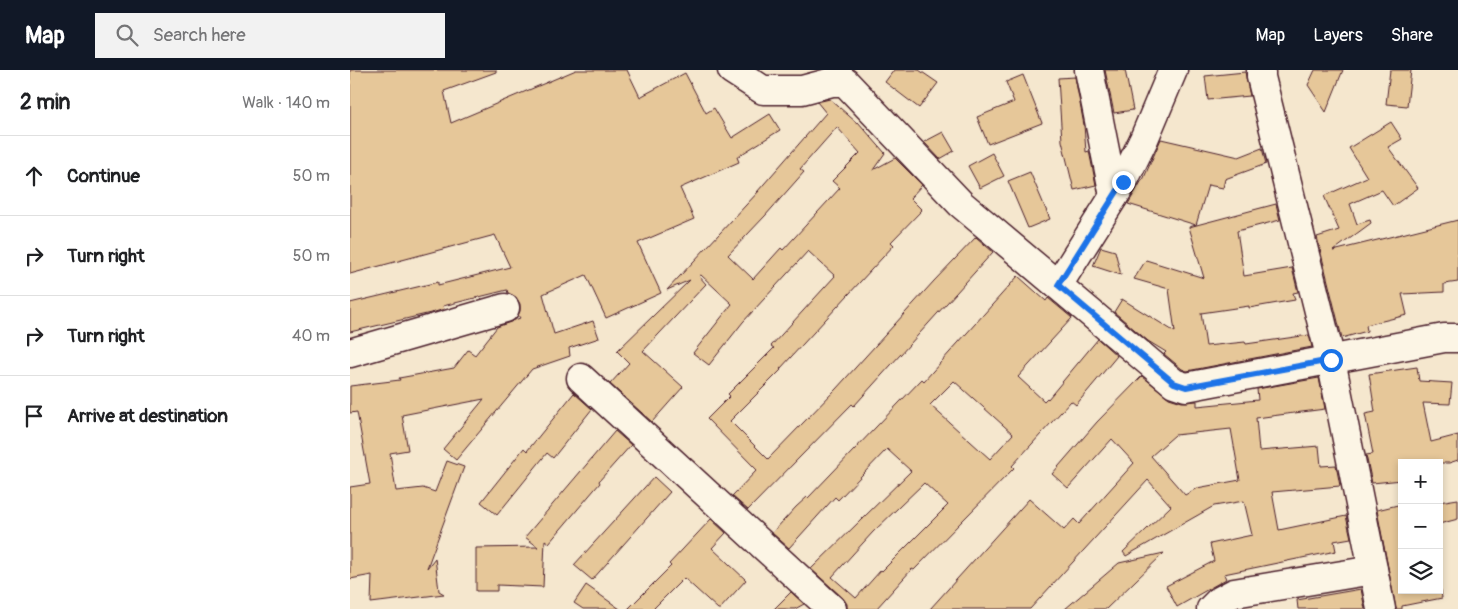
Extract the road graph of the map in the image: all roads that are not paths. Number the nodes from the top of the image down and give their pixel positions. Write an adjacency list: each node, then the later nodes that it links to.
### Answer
1 (732, 70): 6 (street)
2 (1089, 70): 5 (street)
3 (1173, 70): 5 (street)
4 (1261, 70): 10 (street)
5 (1114, 196): 6 (street)
6 (1058, 285): 10 (street)
7 (505, 308): 9 (street)
8 (1458, 338): 10 (street)
9 (350, 353)
10 (1331, 360): 12 (street)
11 (581, 378): 13 (street)
12 (1373, 570): 14 (street); 15 (street)
13 (832, 609)
14 (1211, 609)
15 (1381, 609)

